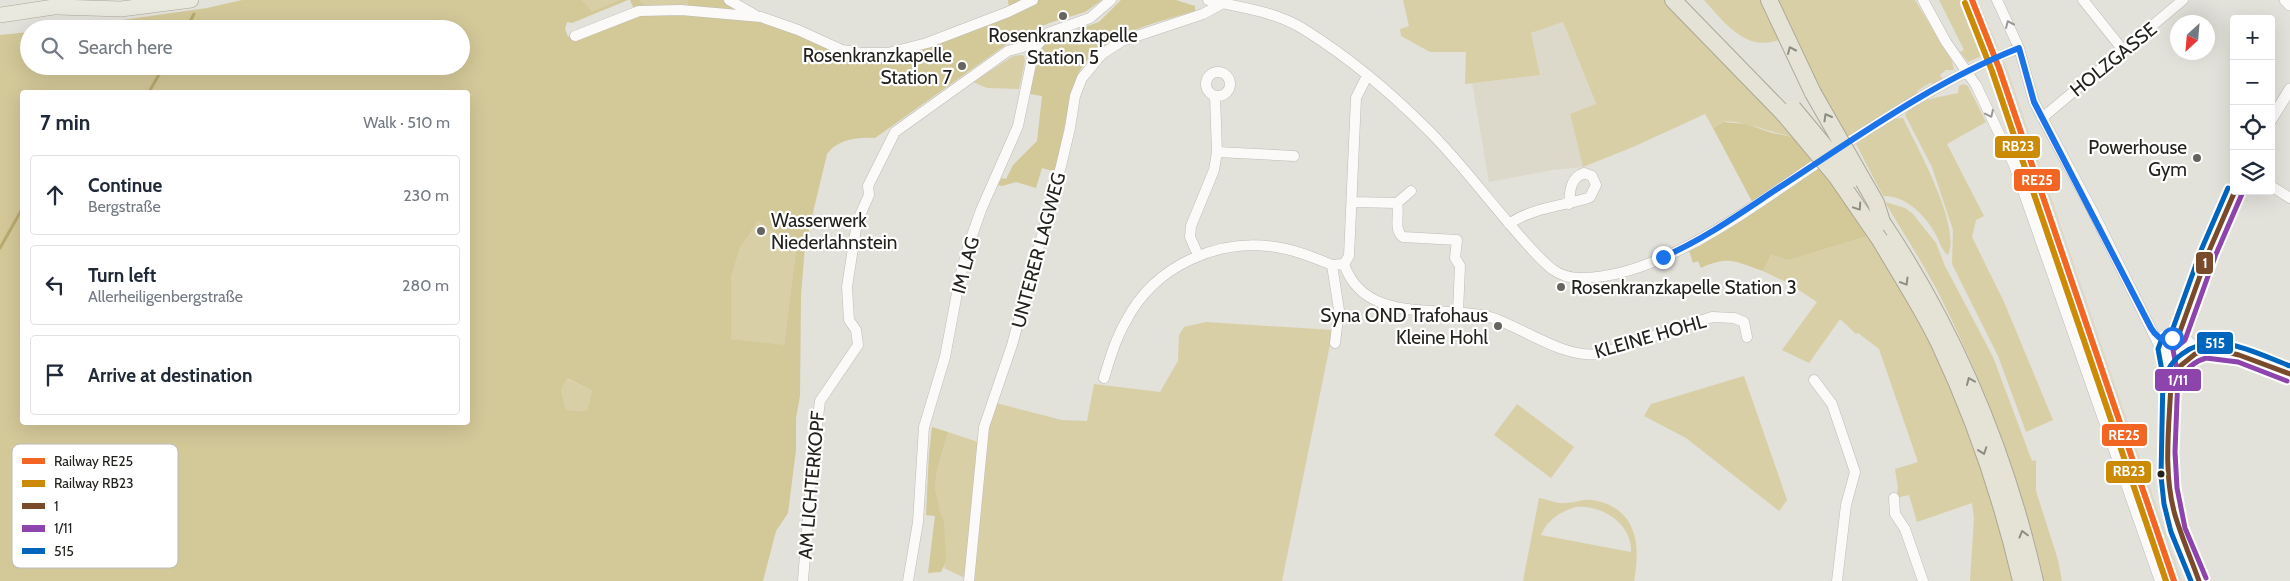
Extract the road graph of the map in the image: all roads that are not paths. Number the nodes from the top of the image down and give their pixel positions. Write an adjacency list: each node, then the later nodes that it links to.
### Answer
1 (96, 0): 15 (main road)
2 (191, 0): 15 (main road)
3 (729, 0): 20 (street)
4 (1033, 0): 20 (street)
5 (1111, 0): 22 (street)
6 (1208, 0): 16 (street)
7 (1673, 0): 29 (highway)
8 (1688, 0): 29 (highway)
9 (1769, 0): 42 (highway, one-way to 9, bridge)
10 (1922, 0): 25 (street)
11 (1998, 0): 23 (street, one-way to 11)
12 (2083, 0): 24 (street)
13 (2183, 0): 24 (street, HOLZGASSE)
14 (2285, 0): 18 (street)
15 (64, 3): 19 (main road)
16 (1223, 4): 17 (street); 61 (street, UNTERER LAGWEG)
17 (1253, 5): 26 (street)
18 (2290, 5)
19 (0, 15)
20 (761, 17): 21 (street)
21 (575, 36)
22 (1037, 44): 59 (street, AM LICHTERKOPF); 60 (street, IM LAG)
23 (2016, 49): 25 (street); 31 (street)
24 (2123, 50): 31 (street, HOLZGASSE)
25 (1966, 72): 41 (street); 65 (street, one-way to 65)
26 (1367, 76): 38 (street); 41 (street)
27 (2290, 88): 30 (street)
28 (1215, 96): 32 (street)
29 (1789, 111): 42 (highway, bridge)
30 (2275, 113)
31 (2042, 118): 50 (street)
32 (1217, 152): 33 (street); 43 (street)
33 (1294, 156)
34 (2275, 188): 37 (street)
35 (1410, 191): 39 (street)
36 (2233, 195): 50 (street)
37 (2290, 198)
38 (1352, 202): 39 (street); 44 (street)
39 (1397, 203): 46 (street)
40 (1569, 204): 41 (street)
41 (1509, 224)
42 (1884, 232): 63 (highway, one-way to 63); 64 (highway, one-way to 42)
43 (1198, 256): 45 (street); 54 (street)
44 (1344, 264): 45 (street); 46 (street, KLEINE HOHL)
45 (1332, 265): 48 (street)
46 (1458, 312): 47 (street, KLEINE HOHL)
47 (1747, 336)
48 (1334, 343)
49 (2190, 344): 50 (street); 51 (street); 52 (street)
50 (2170, 347): 52 (street); 56 (street)
51 (2208, 350): 52 (street); 53 (street)
52 (2185, 360): 56 (street)
53 (2290, 374)
54 (1104, 378)
55 (1814, 380): 58 (street)
56 (2171, 381): 66 (street)
57 (1894, 498): 62 (street)
58 (1836, 577)
59 (802, 581)
60 (908, 581)
61 (969, 581)
62 (1923, 581)
63 (2021, 581)
64 (2035, 581)
65 (2160, 581)
66 (2199, 581)

